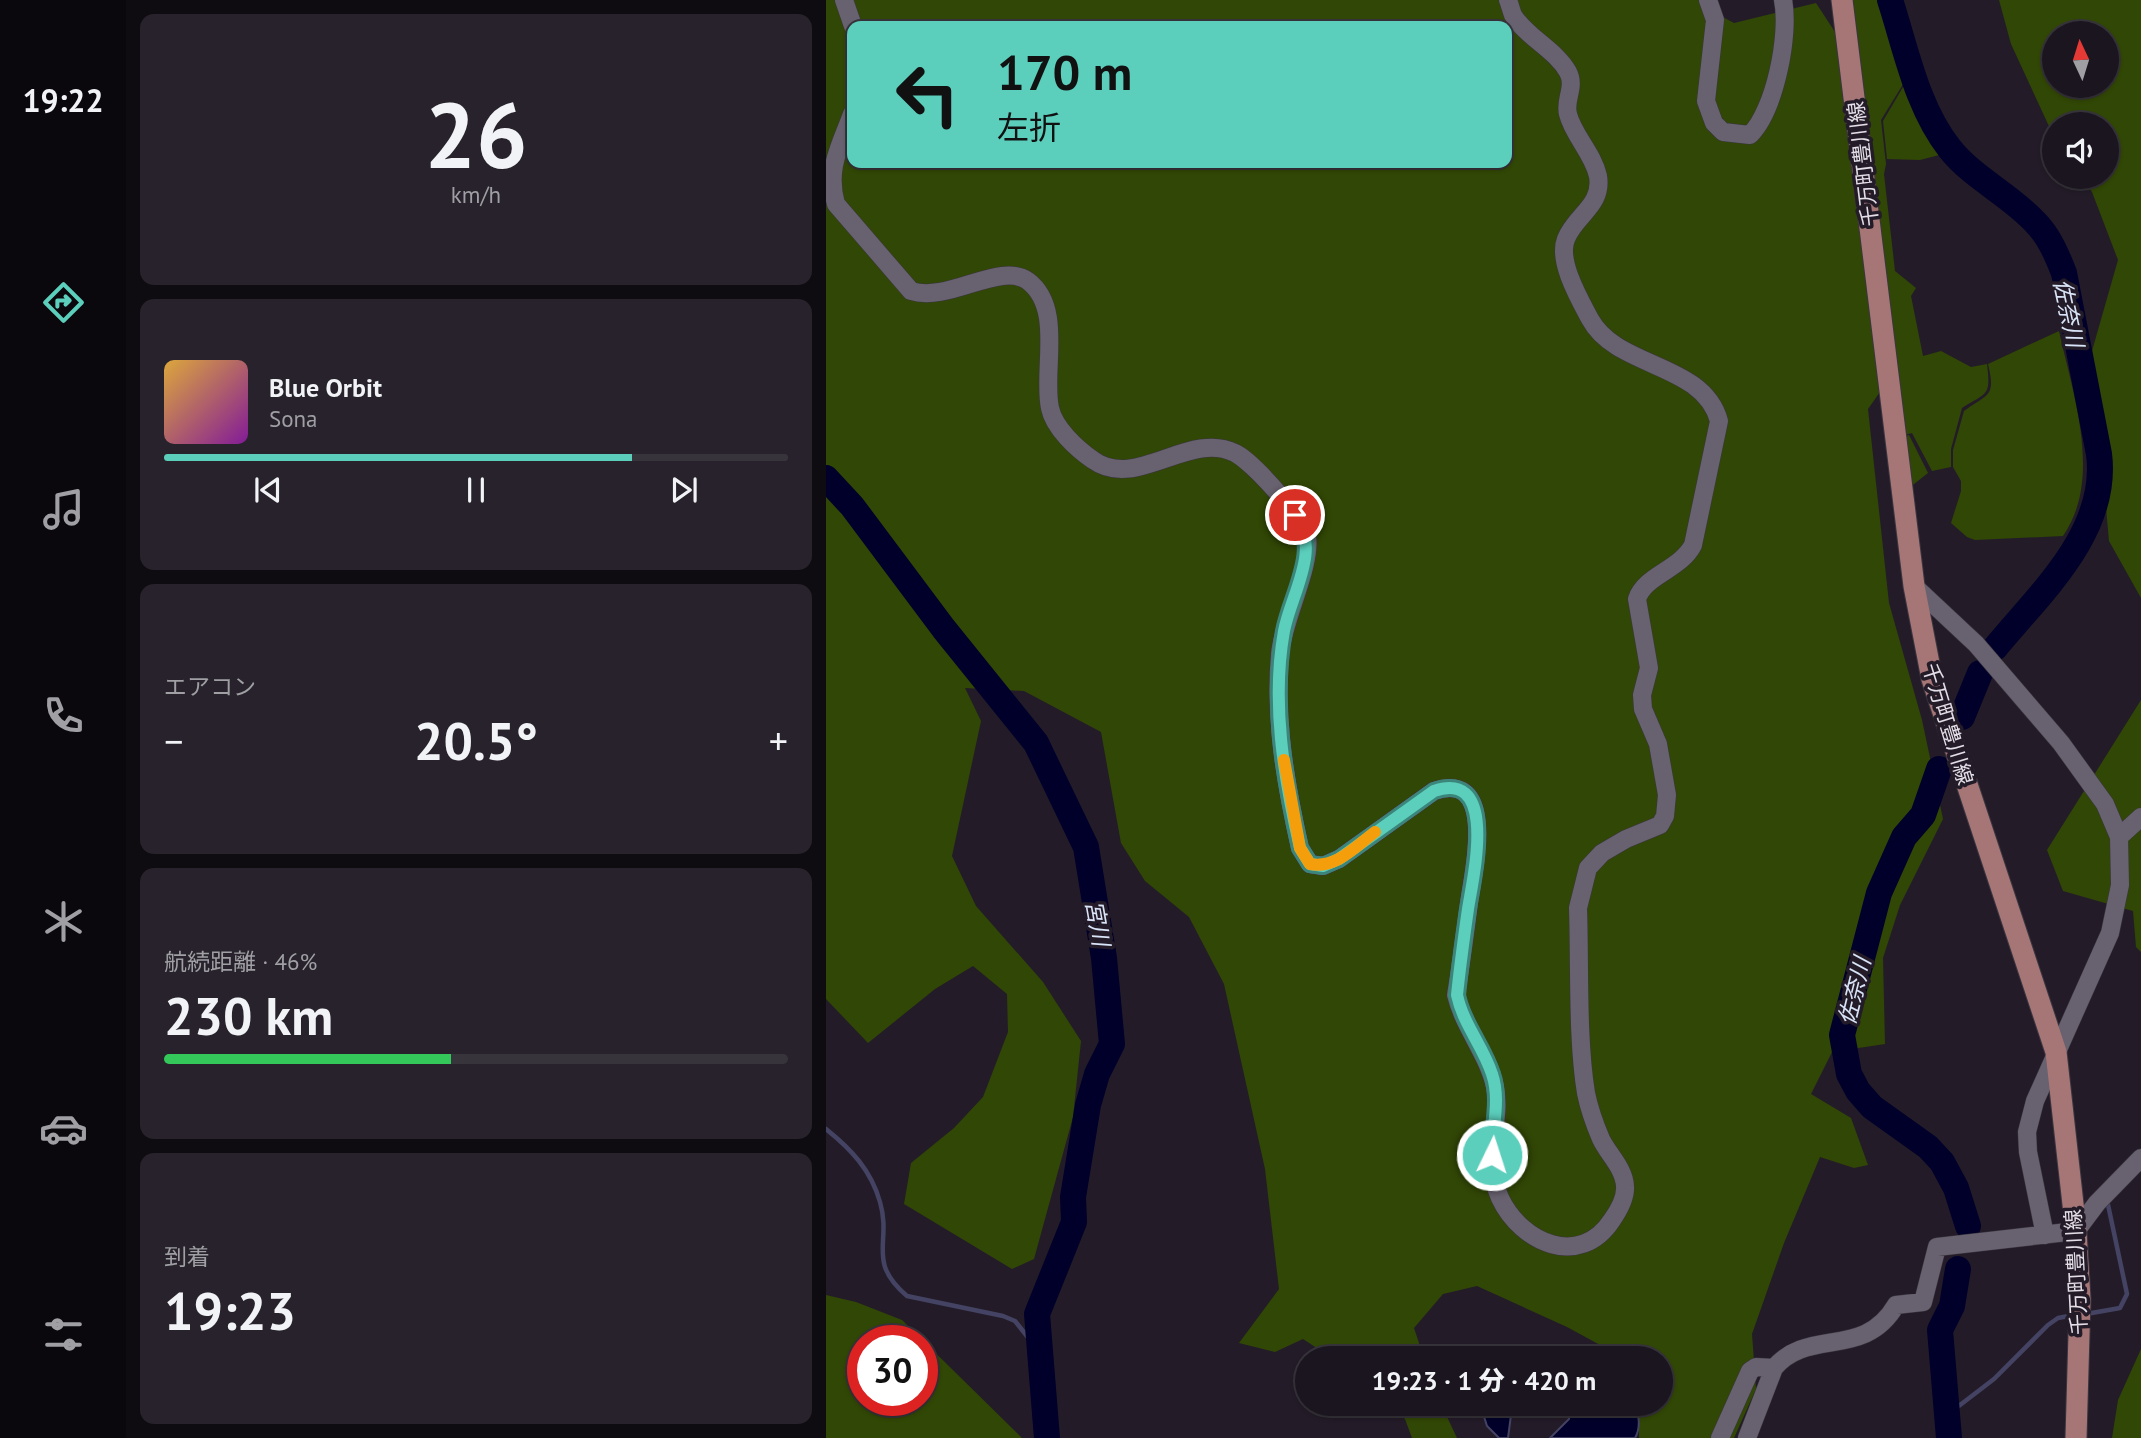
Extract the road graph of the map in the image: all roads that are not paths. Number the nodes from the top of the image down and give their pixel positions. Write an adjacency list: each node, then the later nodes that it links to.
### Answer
1 (844, 0): 6 (street)
2 (1508, 0): 7 (street)
3 (1708, 0): 4 (street)
4 (1783, 0)
5 (1842, 0): 8 (main road, 千万町豊川線)
6 (851, 21)
7 (847, 125)
8 (1914, 586): 10 (street); 11 (main road, 千万町豊川線)
9 (2141, 817): 10 (street)
10 (2119, 837): 11 (street)
11 (2056, 1052): 13 (main road, 千万町豊川線); 14 (street)
12 (2141, 1158): 13 (street)
13 (2076, 1231): 14 (street); 18 (main road, 千万町豊川線)
14 (2045, 1235): 15 (street)
15 (1774, 1368): 16 (street); 17 (street)
16 (1720, 1438)
17 (1747, 1438)
18 (2076, 1438)

